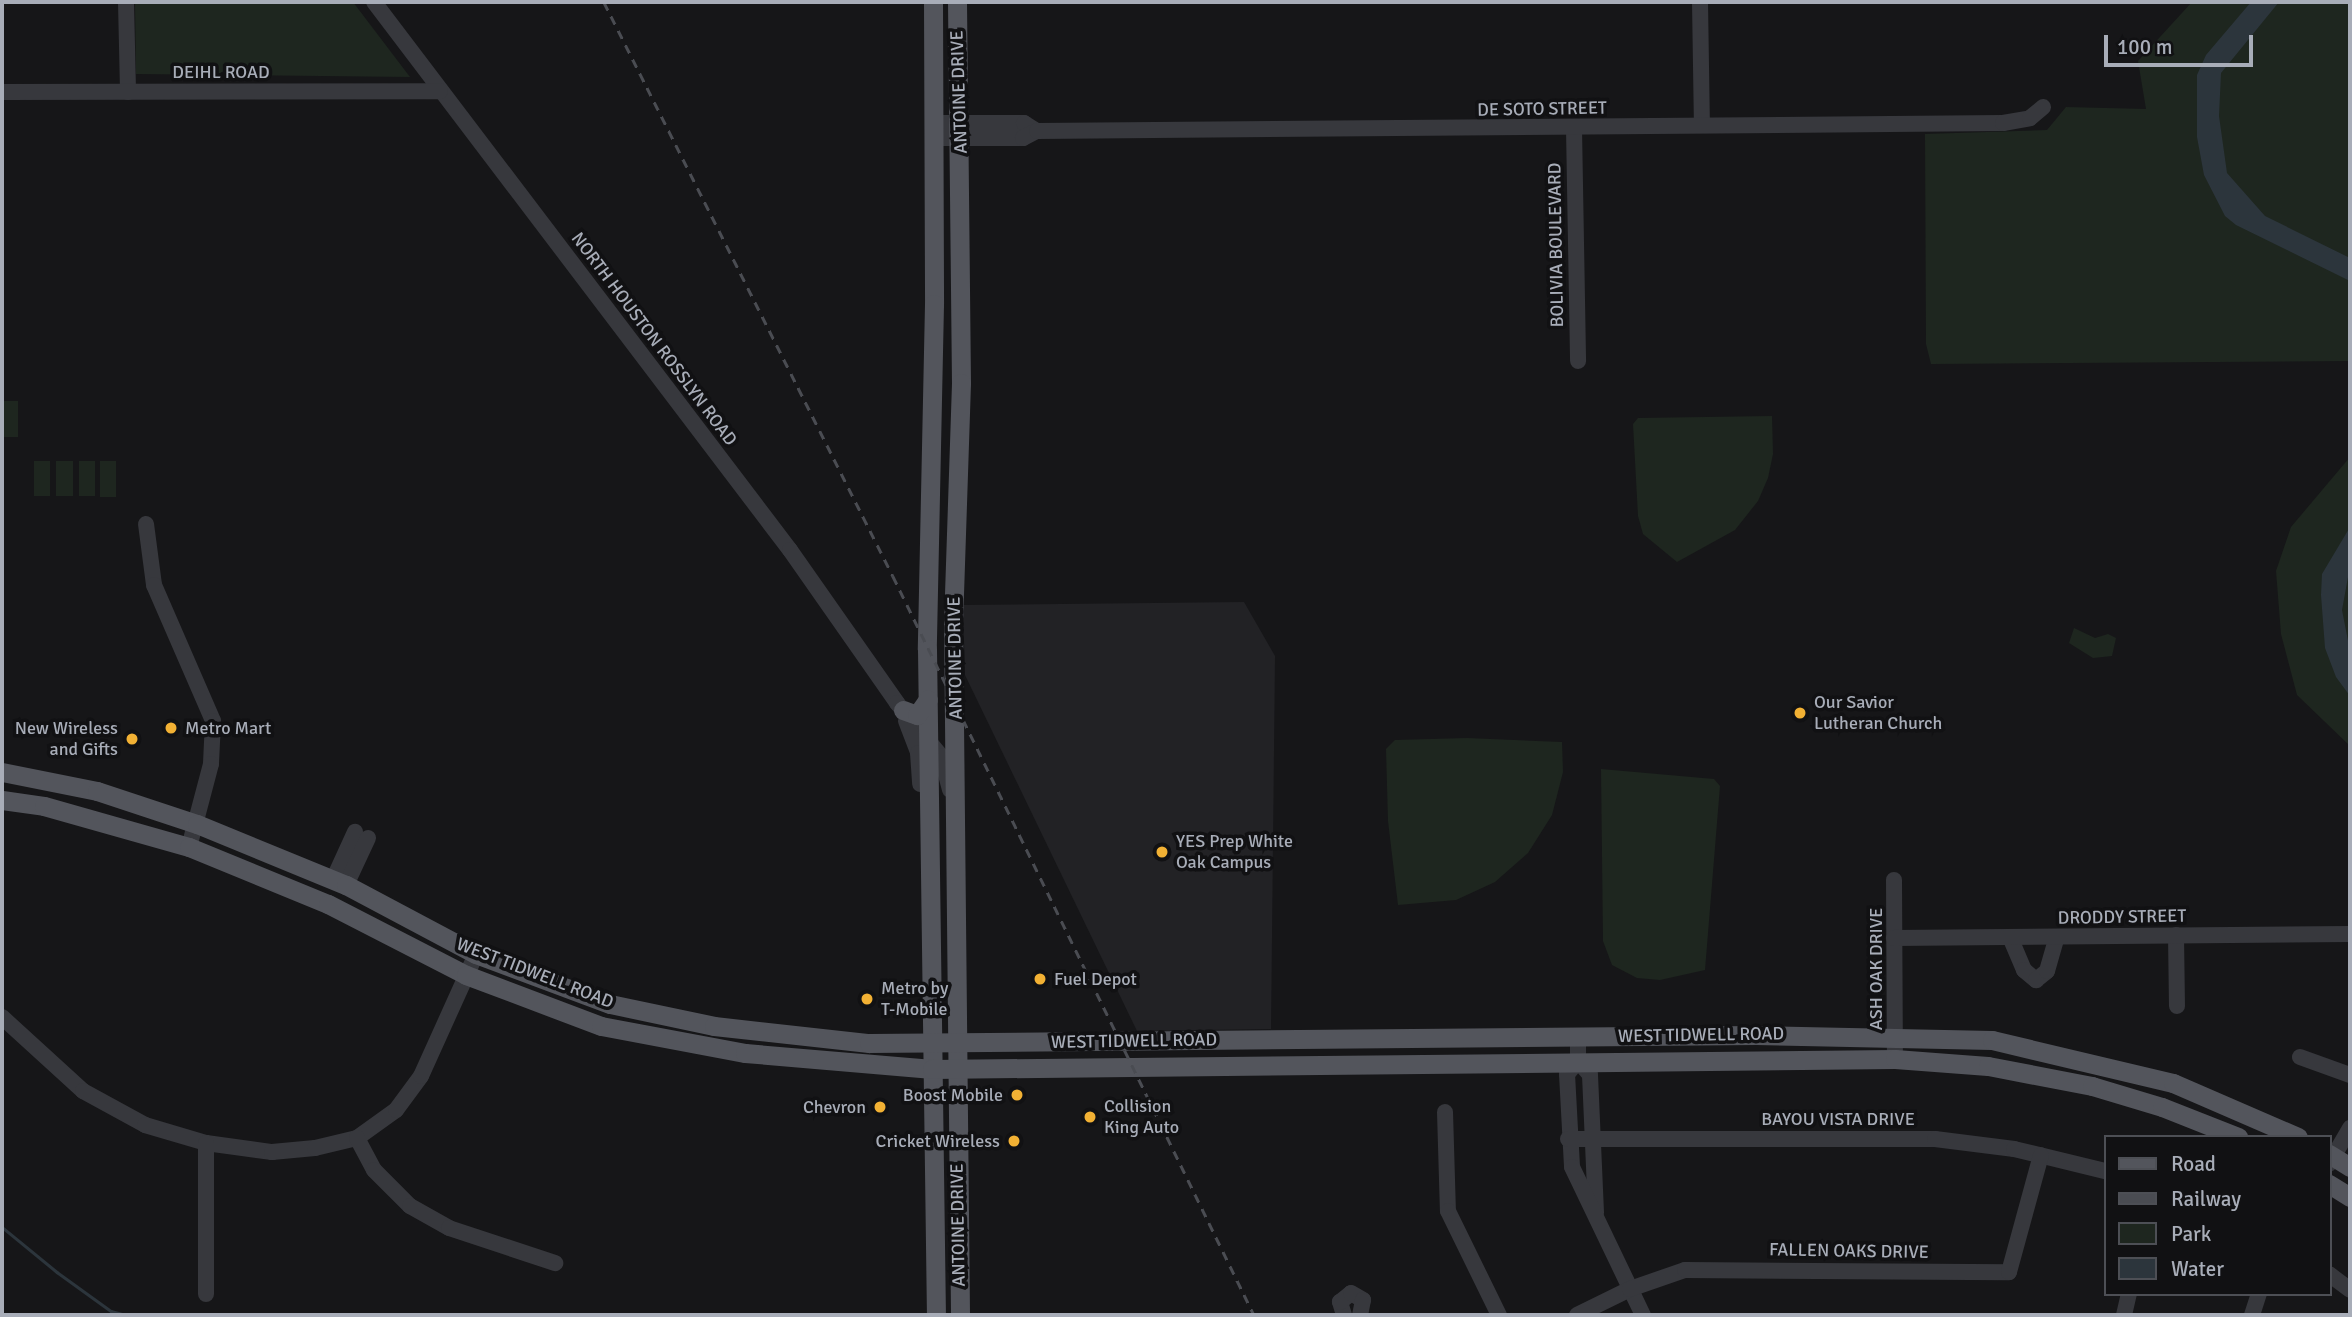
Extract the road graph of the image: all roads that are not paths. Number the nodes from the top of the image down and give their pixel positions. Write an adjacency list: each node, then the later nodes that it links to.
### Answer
1 (126, 2): 8 (street)
2 (374, 2): 6 (street, NORTH HOUSTON ROSSLYN ROAD)
3 (933, 2): 12 (main road, ANTOINE DRIVE)
4 (957, 2): 13 (main road, ANTOINE DRIVE)
5 (1700, 2): 10 (street)
6 (440, 91): 8 (street, DEIHL ROAD); 17 (street, NORTH HOUSTON ROSSLYN ROAD)
7 (2, 92): 8 (street, DEIHL ROAD)
8 (128, 92)
9 (2043, 107): 10 (street, DE SOTO STREET)
10 (1702, 125): 11 (street, DE SOTO STREET)
11 (1574, 128): 13 (street, DE SOTO STREET); 14 (street, BOLIVIA BOULEVARD)
12 (935, 130): 13 (street, DE SOTO STREET); 16 (main road, ANTOINE DRIVE)
13 (961, 130): 21 (main road, ANTOINE DRIVE)
14 (1578, 361)
15 (146, 524): 22 (street)
16 (928, 699): 17 (main road); 18 (main road, ANTOINE DRIVE)
17 (900, 707): 18 (street, NORTH HOUSTON ROSSLYN ROAD); 24 (street, NORTH HOUSTON ROSSLYN ROAD)
18 (929, 742): 21 (street, NORTH HOUSTON ROSSLYN ROAD); 24 (main road, ANTOINE DRIVE)
19 (2, 772): 22 (main road, WEST TIDWELL ROAD)
20 (2, 800): 25 (main road, WEST TIDWELL ROAD)
21 (957, 816): 27 (main road, ANTOINE DRIVE)
22 (197, 824): 25 (street); 29 (main road, WEST TIDWELL ROAD)
23 (362, 835): 29 (street)
24 (929, 838): 26 (main road, ANTOINE DRIVE)
25 (189, 847): 30 (main road, WEST TIDWELL ROAD)
26 (929, 875): 27 (main road); 48 (main road, ANTOINE DRIVE)
27 (956, 877): 49 (main road, ANTOINE DRIVE)
28 (1894, 880): 33 (street, ASH OAK DRIVE)
29 (340, 883): 30 (main road); 36 (main road, WEST TIDWELL ROAD)
30 (328, 904): 37 (main road, WEST TIDWELL ROAD)
31 (2350, 934): 32 (street, DRODDY STREET)
32 (2176, 935): 35 (street, DRODDY STREET); 39 (street)
33 (1895, 937): 34 (street, DRODDY STREET); 43 (street, ASH OAK DRIVE)
34 (2010, 937): 35 (street, DRODDY STREET); 35 (street)
35 (2057, 937)
36 (476, 954): 37 (street); 38 (main road, WEST TIDWELL ROAD)
37 (466, 975): 41 (main road, WEST TIDWELL ROAD); 66 (street)
38 (610, 1004): 41 (street); 48 (main road, WEST TIDWELL ROAD)
39 (2177, 1006)
40 (2, 1017): 69 (street)
41 (601, 1026): 58 (main road, WEST TIDWELL ROAD)
42 (1756, 1035): 43 (main road, WEST TIDWELL ROAD); 44 (main road, WEST TIDWELL ROAD); 52 (main road)
43 (1895, 1035): 51 (street, ASH OAK DRIVE); 54 (main road, WEST TIDWELL ROAD)
44 (1578, 1037): 45 (main road, WEST TIDWELL ROAD); 53 (street)
45 (1403, 1038): 46 (main road, WEST TIDWELL ROAD); 56 (main road)
46 (1258, 1040): 47 (main road, WEST TIDWELL ROAD); 55 (main road)
47 (1091, 1042): 49 (main road, WEST TIDWELL ROAD); 57 (main road)
48 (933, 1043): 49 (main road, WEST TIDWELL ROAD); 58 (main road, ANTOINE DRIVE)
49 (957, 1044): 59 (main road, ANTOINE DRIVE)
50 (2300, 1057): 60 (street)
51 (1895, 1059): 52 (main road, WEST TIDWELL ROAD); 61 (main road, WEST TIDWELL ROAD)
52 (1755, 1060): 53 (main road, WEST TIDWELL ROAD)
53 (1578, 1061): 56 (main road, WEST TIDWELL ROAD); 67 (street); 68 (street)
54 (2098, 1062): 61 (main road); 65 (main road, WEST TIDWELL ROAD)
55 (1258, 1063): 56 (main road, WEST TIDWELL ROAD); 57 (main road, WEST TIDWELL ROAD)
56 (1404, 1063)
57 (1093, 1067): 59 (main road, WEST TIDWELL ROAD)
58 (932, 1069): 59 (main road, WEST TIDWELL ROAD); 83 (main road, ANTOINE DRIVE)
59 (956, 1069): 84 (main road, ANTOINE DRIVE)
60 (2350, 1075)
61 (2092, 1086): 64 (main road, WEST TIDWELL ROAD)
62 (1445, 1112): 87 (street)
63 (2350, 1128): 71 (street)
64 (2233, 1135)
65 (2293, 1135)
66 (357, 1138): 69 (street); 76 (street)
67 (1568, 1139): 68 (street, BAYOU VISTA DRIVE); 75 (street)
68 (1591, 1139): 70 (street, BAYOU VISTA DRIVE); 75 (street)
69 (206, 1143): 80 (street)
70 (2040, 1155): 72 (street, BAYOU VISTA DRIVE); 78 (street, FALLEN OAKS DRIVE)
71 (2336, 1160)
72 (2104, 1171)
73 (2331, 1185): 74 (main road)
74 (2350, 1197)
75 (1597, 1219): 78 (street)
76 (555, 1264)
77 (2331, 1276): 79 (street)
78 (1630, 1289): 88 (street, FALLEN OAKS DRIVE); 89 (street)
79 (2350, 1290)
80 (206, 1294)
81 (2129, 1296): 90 (street)
82 (2258, 1296): 91 (street)
83 (936, 1315)
84 (960, 1315)
85 (1344, 1315): 86 (street)
86 (1360, 1315)
87 (1499, 1315)
88 (1577, 1315)
89 (1643, 1315)
90 (2124, 1315)
91 (2252, 1315)

